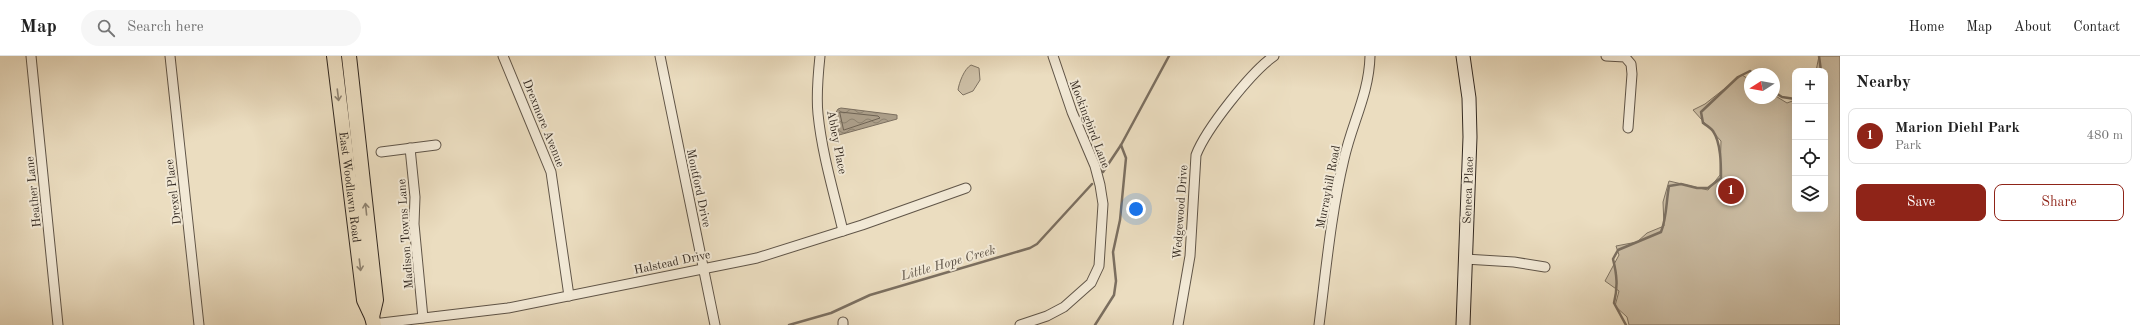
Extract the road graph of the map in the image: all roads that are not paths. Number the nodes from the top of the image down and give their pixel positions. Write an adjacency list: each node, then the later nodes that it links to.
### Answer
1 (31, 56): 25 (street, Heather Lane)
2 (170, 56): 26 (street, Drexel Place)
3 (334, 56): 24 (main road, East Woodlawn Road, one-way to 24)
4 (349, 56): 24 (main road, East Woodlawn Road, one-way to 4)
5 (504, 56): 22 (street, Drexmore Avenue)
6 (660, 56): 21 (street, Montford Drive)
7 (820, 56): 18 (street, Abbey Place)
8 (1053, 56): 28 (street, Mockingbird Lane)
9 (1274, 56): 29 (street, Wedgewood Drive)
10 (1370, 56): 30 (street, Murrayhill Road)
11 (1463, 56): 19 (street, Seneca Place)
12 (1606, 56): 13 (street)
13 (1628, 128)
14 (436, 145): 15 (street)
15 (410, 148): 16 (street); 23 (street, Madison Towns Lane)
16 (381, 152)
17 (966, 188): 18 (street, Halstead Drive)
18 (843, 231): 21 (street, Halstead Drive)
19 (1465, 259): 20 (street); 31 (street, Seneca Place)
20 (1545, 267)
21 (704, 268): 22 (street, Halstead Drive); 27 (street, Montford Drive)
22 (569, 296): 23 (street, Halstead Drive)
23 (423, 318): 24 (street, Halstead Drive)
24 (373, 322)
25 (58, 325)
26 (199, 325)
27 (715, 325)
28 (1020, 325)
29 (1178, 325)
30 (1318, 325)
31 (1464, 325)

